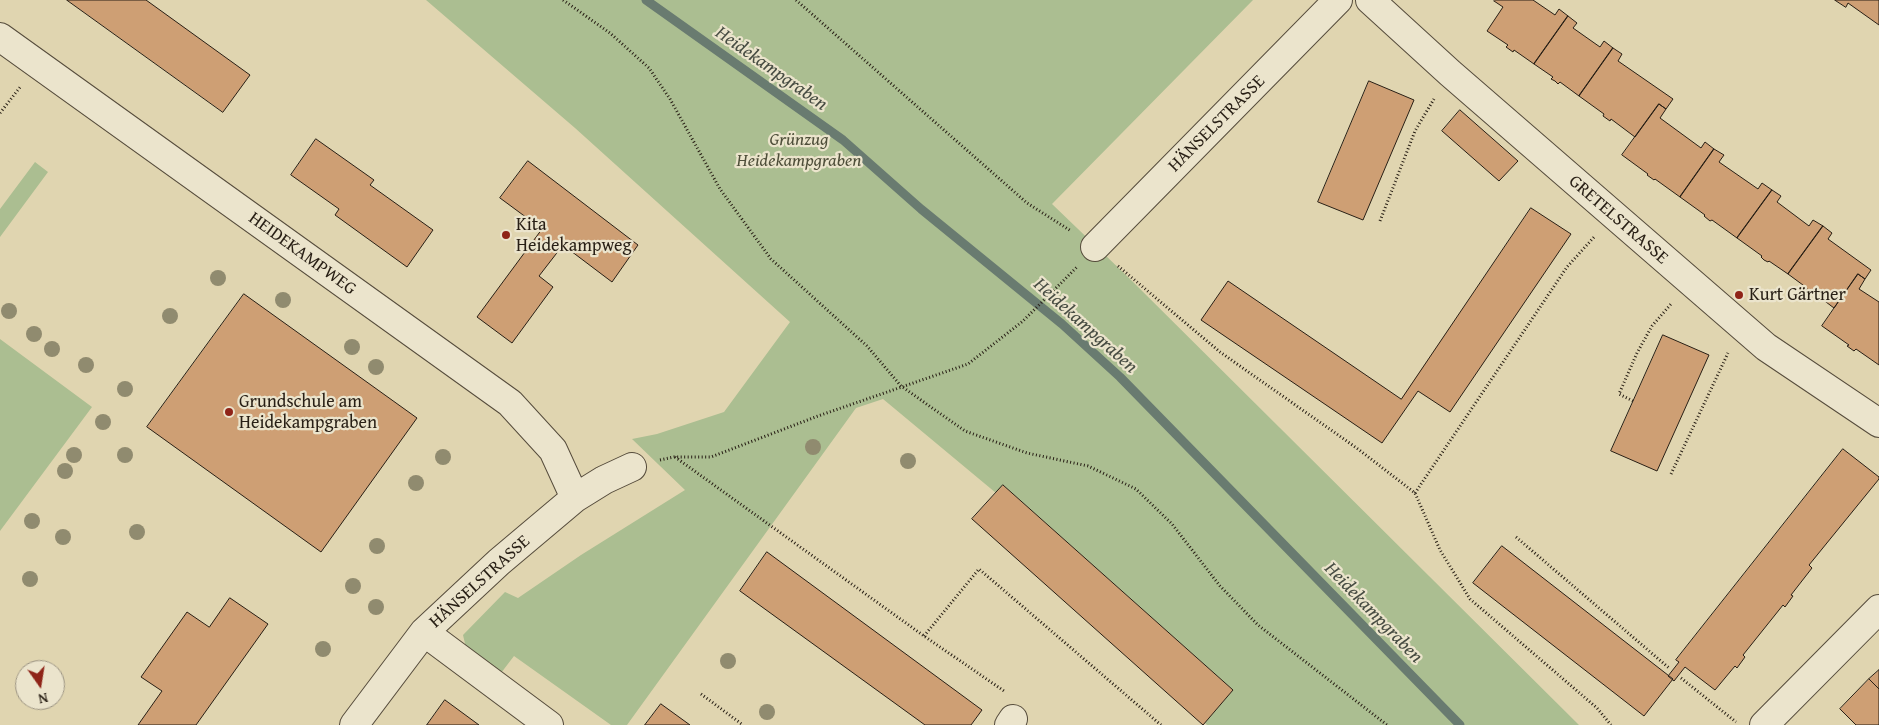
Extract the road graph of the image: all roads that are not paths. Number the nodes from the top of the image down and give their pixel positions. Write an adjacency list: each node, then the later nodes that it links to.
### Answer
1 (1338, 0): 4 (street, HÄNSELSTRASSE)
2 (1370, 0): 5 (street, GRETELSTRASSE)
3 (0, 37): 7 (street, HEIDEKAMPWEG)
4 (1086, 257)
5 (1879, 423)
6 (632, 467): 7 (street, HÄNSELSTRASSE)
7 (575, 498): 9 (street, HÄNSELSTRASSE)
8 (1879, 609): 12 (street)
9 (424, 632): 10 (street, HÄNSELSTRASSE); 11 (street)
10 (354, 725)
11 (549, 725)
12 (1764, 725)

